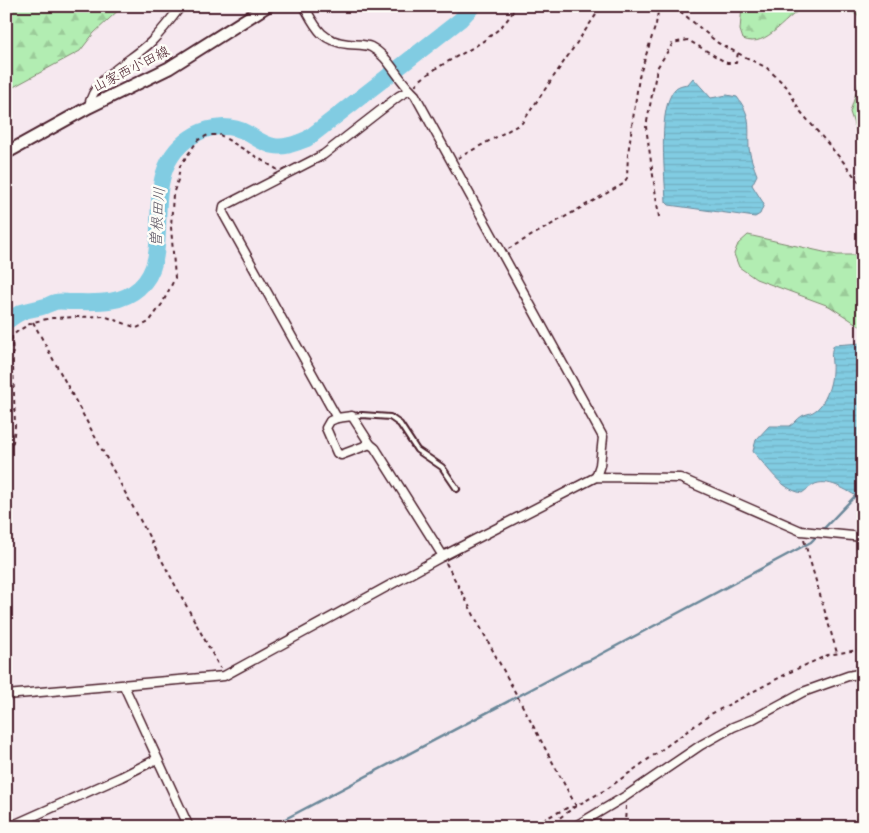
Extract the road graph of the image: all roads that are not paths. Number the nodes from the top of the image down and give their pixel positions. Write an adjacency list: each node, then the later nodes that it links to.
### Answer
1 (181, 6): 5 (street)
2 (266, 6): 5 (main road, 山家西小田線)
3 (304, 6): 4 (street)
4 (407, 88): 8 (street); 10 (street)
5 (89, 107): 6 (main road, 山家西小田線)
6 (6, 153)
7 (352, 416): 8 (street); 9 (street); 11 (lane)
8 (337, 418): 9 (street)
9 (370, 444): 13 (street)
10 (596, 477): 12 (street); 13 (street)
11 (457, 489)
12 (863, 537)
13 (443, 556): 15 (street)
14 (863, 673): 20 (street)
15 (124, 686): 16 (street); 17 (street)
16 (6, 696)
17 (157, 759): 18 (street); 19 (street)
18 (9, 827)
19 (188, 827)
20 (574, 827)

